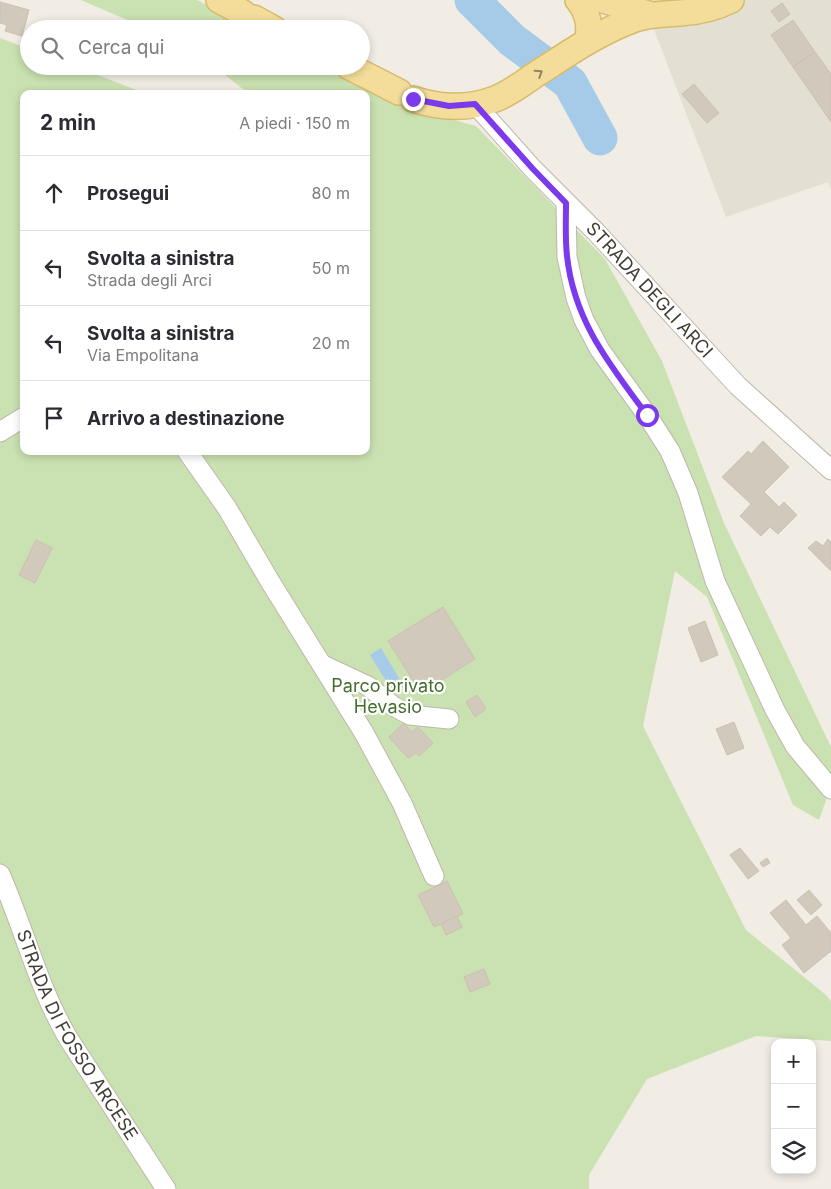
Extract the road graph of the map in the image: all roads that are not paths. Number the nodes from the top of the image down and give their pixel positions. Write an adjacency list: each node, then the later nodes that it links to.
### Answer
1 (219, 0): 6 (main road)
2 (578, 0): 7 (main road)
3 (603, 0): 5 (main road)
4 (731, 0): 5 (main road)
5 (643, 7): 7 (main road)
6 (257, 20)
7 (587, 42): 9 (main road, one-way to 7)
8 (365, 75): 9 (main road)
9 (486, 101): 10 (street, STRADA DEGLI ARCI)
10 (566, 203): 14 (street, STRADA DEGLI ARCI); 17 (street)
11 (20, 420): 12 (street)
12 (0, 432)
13 (190, 455): 15 (street)
14 (831, 470)
15 (323, 665): 16 (street); 19 (street)
16 (450, 718)
17 (831, 789)
18 (0, 874): 20 (street, STRADA DI FOSSO ARCESE)
19 (434, 876)
20 (166, 1189)

